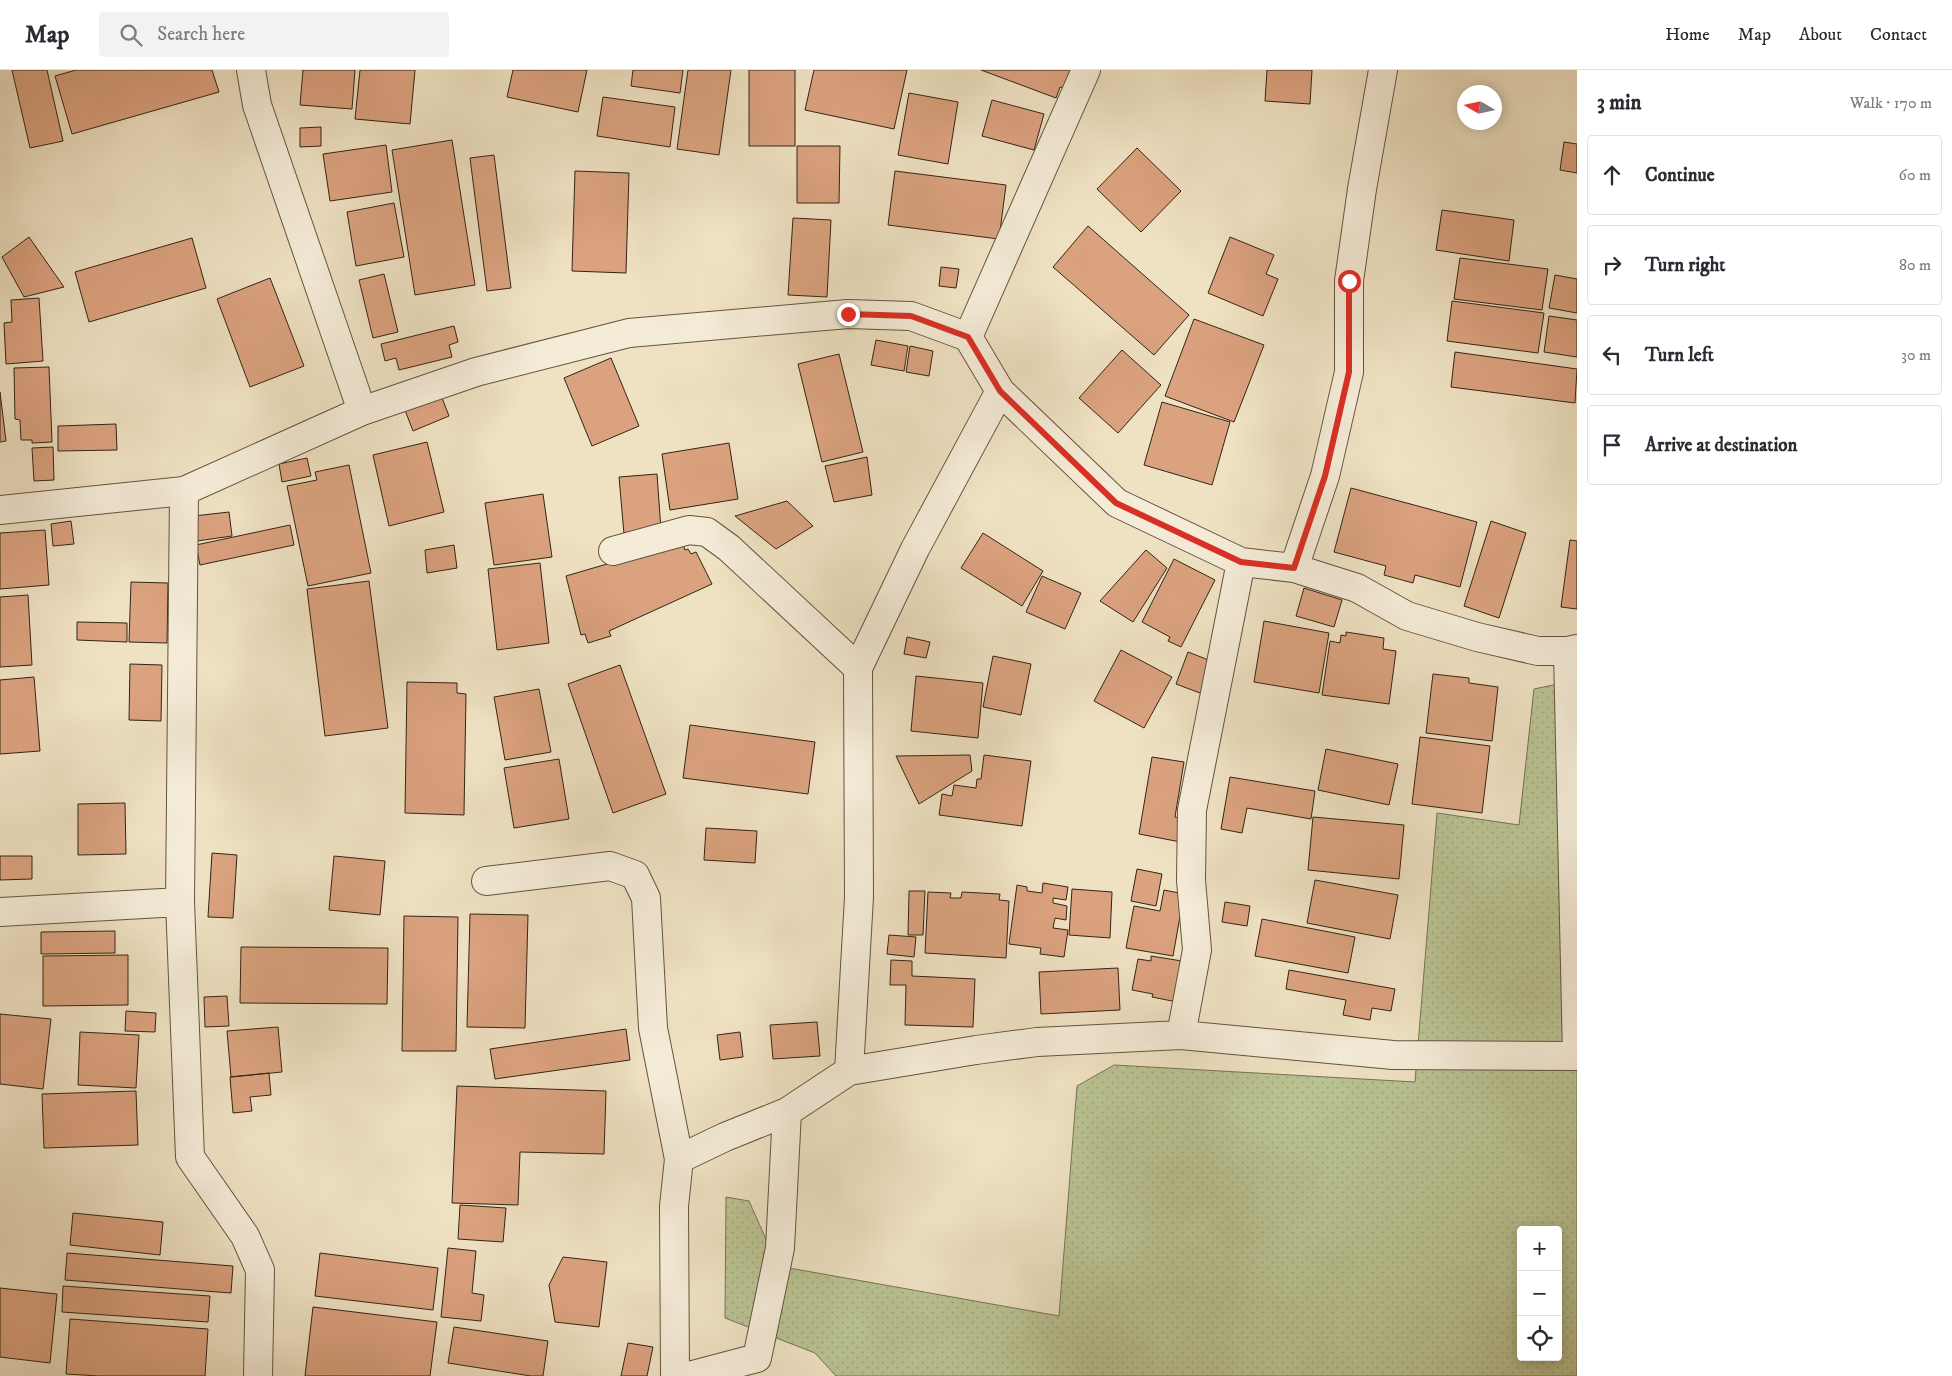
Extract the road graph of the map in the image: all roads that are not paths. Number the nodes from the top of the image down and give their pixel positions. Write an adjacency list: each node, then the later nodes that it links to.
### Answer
1 (251, 70): 6 (street)
2 (1086, 70): 4 (street)
3 (1383, 70): 11 (street)
4 (968, 337): 5 (street); 6 (street)
5 (1000, 391): 10 (street); 13 (street)
6 (362, 411): 7 (street)
7 (184, 491): 8 (street); 15 (street)
8 (0, 510)
9 (613, 551): 13 (street)
10 (1241, 562): 11 (street); 17 (street)
11 (1294, 568): 12 (street)
12 (1573, 650): 18 (street)
13 (858, 668): 19 (street)
14 (486, 881): 21 (street)
15 (180, 902): 16 (street); 22 (street)
16 (0, 912)
17 (1181, 1036): 18 (street); 19 (street)
18 (1577, 1056)
19 (848, 1071): 20 (street)
20 (787, 1112): 21 (street); 24 (street)
21 (679, 1159): 23 (street)
22 (258, 1376)
23 (675, 1376)
24 (689, 1376)

